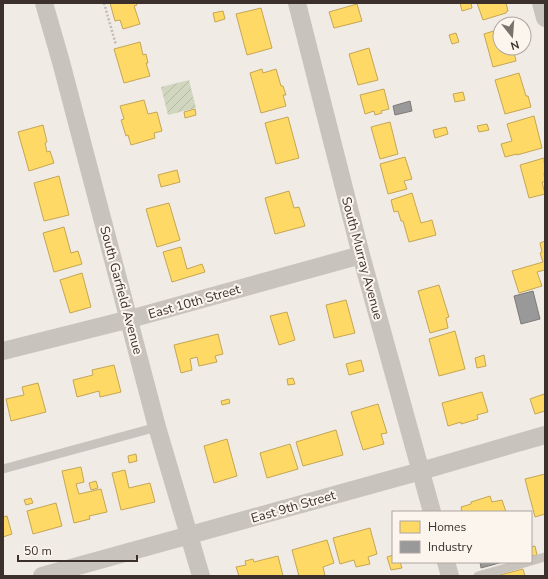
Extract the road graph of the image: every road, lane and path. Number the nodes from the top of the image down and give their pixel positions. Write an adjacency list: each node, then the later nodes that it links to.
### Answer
1 (44, 3): 8 (street, South Garfield Avenue)
2 (104, 3): 6 (path)
3 (297, 3): 7 (street, South Murray Avenue)
4 (541, 3): 5 (street)
5 (545, 18)
6 (116, 45)
7 (361, 255): 8 (street, East 10th Street); 13 (street, South Murray Avenue)
8 (130, 319): 9 (street, East 10th Street); 10 (street, South Garfield Avenue)
9 (3, 351)
10 (157, 426): 12 (lane); 15 (street, South Garfield Avenue)
11 (545, 435): 13 (street, East 9th Street)
12 (3, 469)
13 (421, 470): 14 (street, South Murray Avenue); 15 (street, East 9th Street)
14 (432, 511)
15 (189, 535): 20 (street, East 9th Street); 21 (street, South Garfield Avenue)
16 (545, 557): 17 (lane)
17 (532, 561)
18 (446, 563): 22 (street)
19 (524, 563): 23 (lane)
20 (42, 576)
21 (202, 576)
22 (450, 576)
23 (478, 576)

